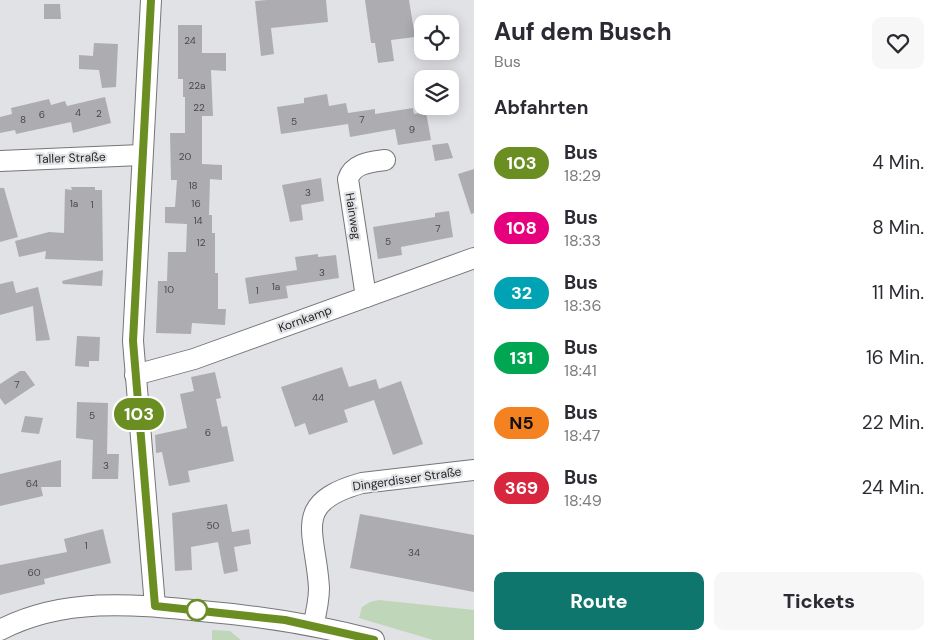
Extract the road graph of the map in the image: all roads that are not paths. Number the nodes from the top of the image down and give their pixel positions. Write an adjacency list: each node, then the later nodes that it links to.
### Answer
1 (151, 0): 2 (street)
2 (142, 155): 4 (street, Taller Straße); 7 (street)
3 (384, 160): 6 (street, Hainweg)
4 (0, 161)
5 (474, 258): 6 (street, Kornkamp)
6 (366, 298): 7 (street, Kornkamp)
7 (135, 375): 9 (street)
8 (474, 470): 10 (street, Dingerdisser Straße)
9 (155, 606): 10 (street); 11 (street)
10 (314, 626): 12 (street)
11 (0, 630)
12 (374, 640)

